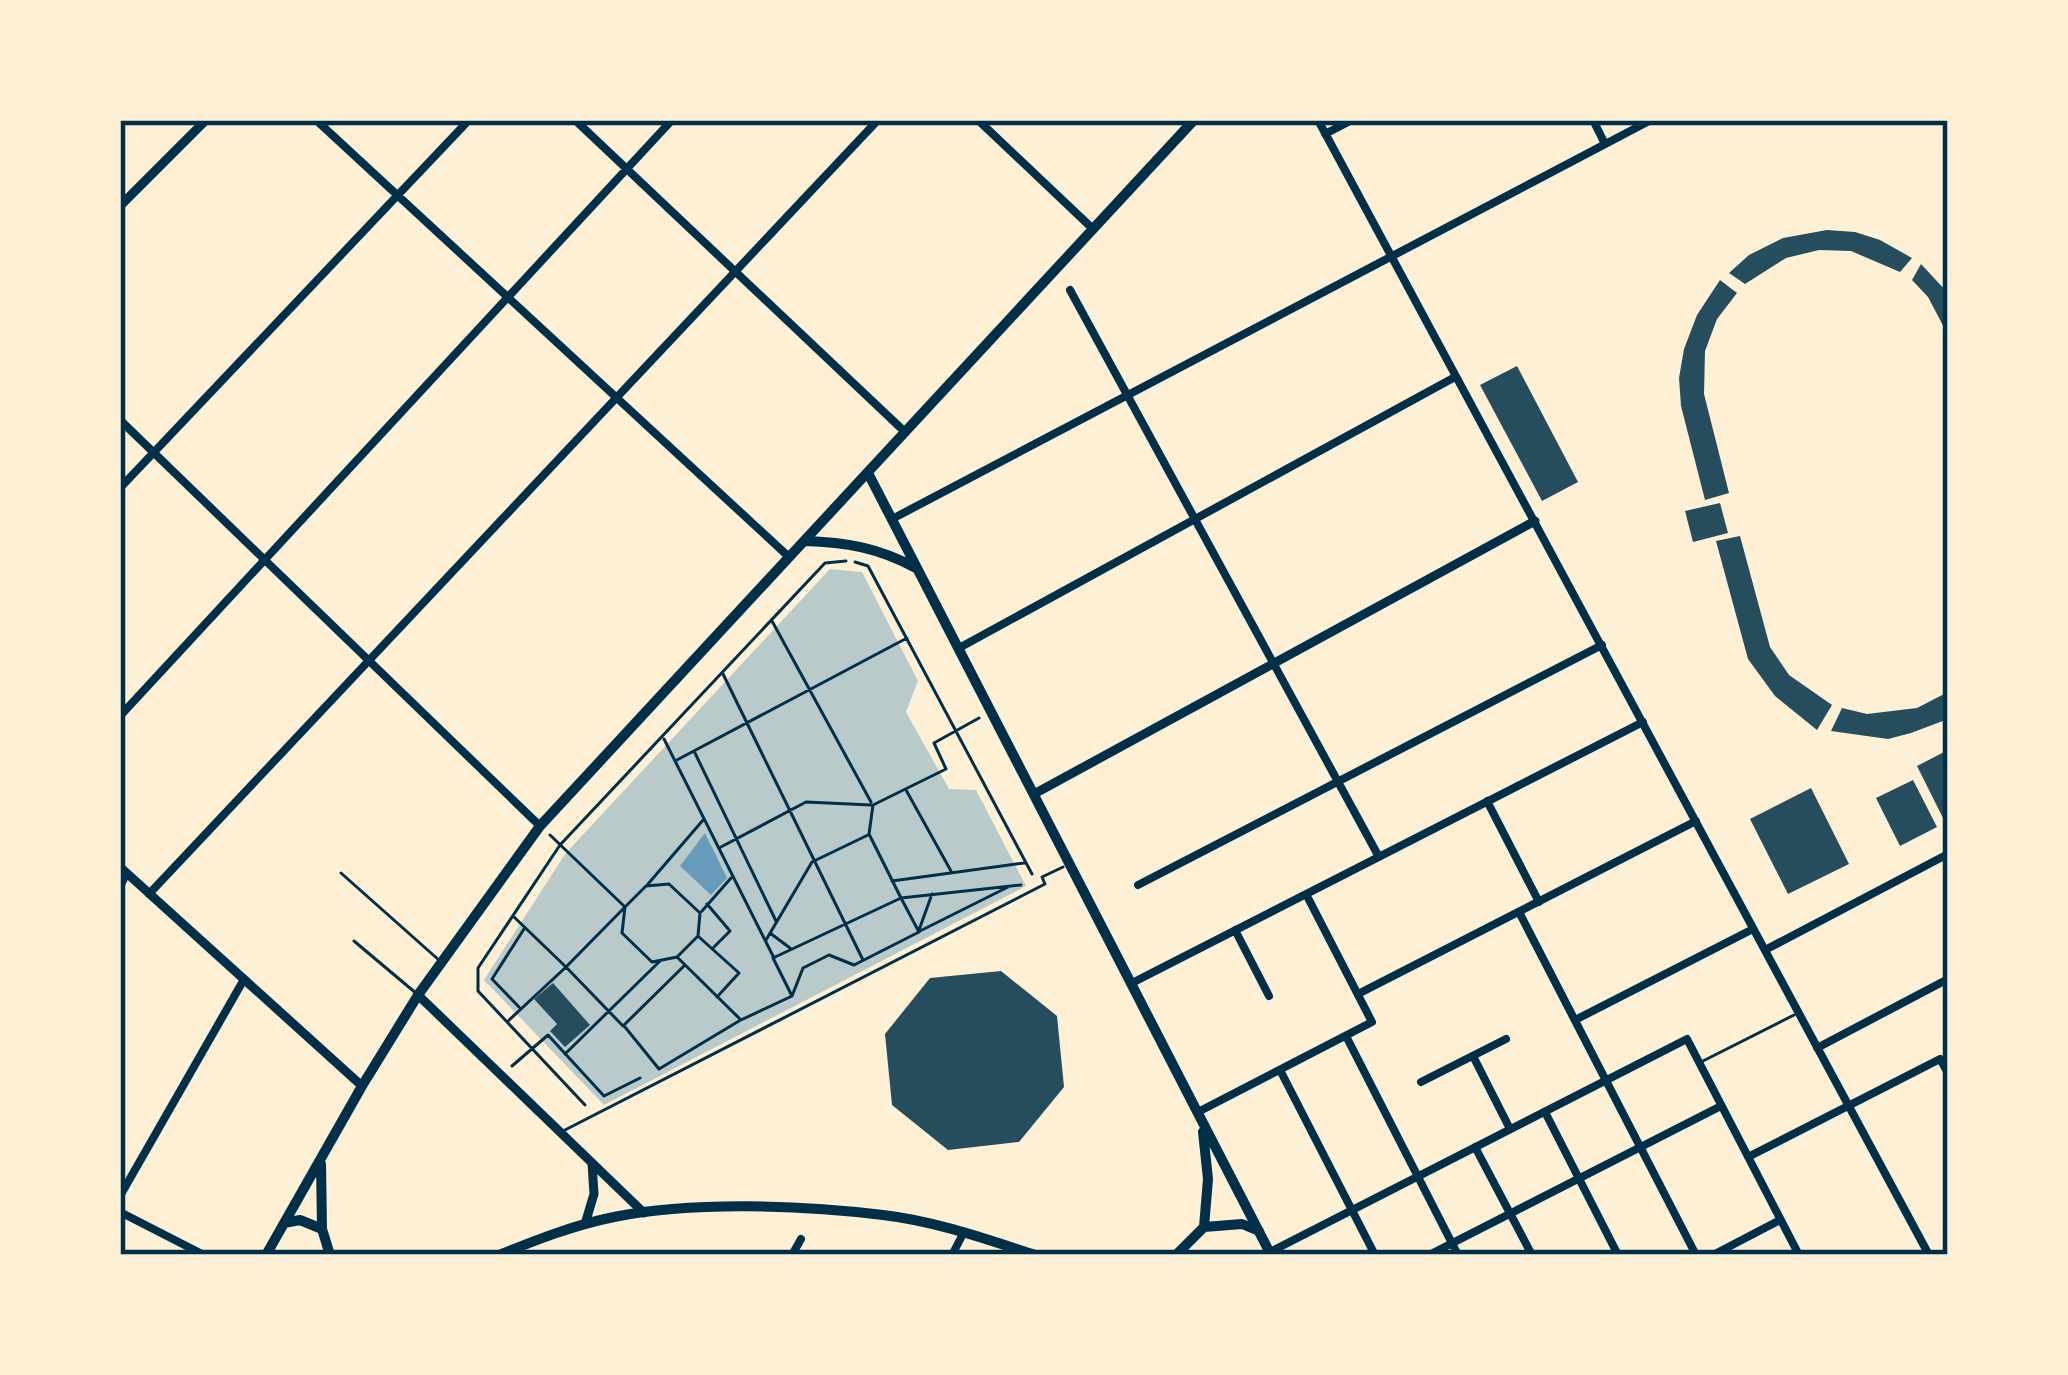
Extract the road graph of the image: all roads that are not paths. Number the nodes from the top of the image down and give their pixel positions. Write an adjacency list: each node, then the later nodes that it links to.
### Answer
1 (206, 120): 17 (street)
2 (316, 120): 16 (street)
3 (469, 120): 16 (street)
4 (575, 120): 15 (street)
5 (672, 120): 15 (street)
6 (878, 120): 20 (street)
7 (978, 120): 18 (street)
8 (1194, 120): 18 (main road)
9 (1318, 120): 13 (street)
10 (1352, 120): 13 (street)
11 (1593, 120): 14 (street)
12 (1651, 120): 14 (street)
13 (1325, 134): 19 (street)
14 (1605, 144): 19 (street)
15 (626, 169): 20 (street); 22 (street)
16 (398, 196): 22 (street); 28 (street)
17 (120, 206)
18 (1093, 229): 27 (main road)
19 (1391, 257): 23 (street); 24 (street)
20 (733, 270): 25 (street); 27 (street)
21 (1070, 290): 24 (street)
22 (508, 298): 25 (street); 36 (street)
23 (1455, 377): 31 (street); 33 (street)
24 (1127, 395): 31 (street); 32 (street)
25 (616, 398): 35 (street); 40 (street)
26 (120, 421): 28 (street)
27 (905, 432): 29 (main road)
28 (153, 452): 30 (street); 36 (street)
29 (868, 473): 32 (main road); 34 (main road)
30 (120, 488)
31 (1195, 518): 39 (street); 41 (street)
32 (892, 519): 37 (main road)
33 (1535, 521): 38 (street); 41 (street)
34 (804, 541): 35 (main road); 37 (main road)
35 (789, 557): 48 (main road)
36 (266, 563): 40 (street); 42 (street)
37 (919, 570): 39 (main road)
38 (1602, 645): 43 (street); 44 (street)
39 (958, 648): 45 (main road)
40 (367, 662): 48 (street); 56 (street)
41 (1274, 663): 44 (street); 45 (street)
42 (120, 716)
43 (1642, 722): 46 (street); 47 (street)
44 (1338, 782): 50 (street); 54 (street)
45 (1034, 794): 51 (main road)
46 (1487, 801): 50 (street); 58 (street)
47 (1696, 821): 58 (street); 60 (street)
48 (540, 826): 64 (main road)
49 (1948, 854): 63 (street)
50 (1378, 856): 57 (street)
51 (1070, 863): 67 (main road); 88 (lane)
52 (123, 870): 55 (street); 56 (street)
53 (341, 873): 64 (lane)
54 (1138, 885)
55 (120, 886)
56 (149, 894): 66 (street)
57 (1306, 894): 61 (street); 68 (street)
58 (1539, 902): 59 (street)
59 (1519, 912): 68 (street); 72 (street)
60 (1753, 929): 63 (street); 72 (street)
61 (1235, 930): 67 (street); 70 (street)
62 (354, 941): 69 (lane)
63 (1765, 950): 71 (street)
64 (441, 963): 69 (main road)
65 (1948, 979): 75 (street)
66 (244, 981): 82 (street); 96 (street)
67 (1132, 983): 85 (main road)
68 (1358, 994): 73 (street)
69 (418, 995): 82 (main road); 88 (street)
70 (1269, 996)
71 (1798, 1013): 75 (street); 77 (lane)
72 (1575, 1020): 80 (street)
73 (1346, 1036): 78 (street); 94 (street)
74 (1506, 1039): 76 (street)
75 (1817, 1048): 84 (street)
76 (1472, 1056): 81 (street); 87 (street)
77 (1699, 1063): 80 (street); 83 (street)
78 (1280, 1070): 85 (street); 97 (street)
79 (1948, 1073): 84 (street)
80 (1606, 1080): 86 (street); 90 (street)
81 (1421, 1082)
82 (362, 1085): 92 (main road)
83 (1721, 1106): 90 (street); 91 (street)
84 (1848, 1106): 91 (street); 127 (street)
85 (1198, 1112): 104 (main road); 106 (main road)
86 (1544, 1112): 87 (street); 95 (street)
87 (1510, 1129): 89 (street)
88 (560, 1132): 93 (street)
89 (1475, 1147): 94 (street); 100 (street)
90 (1640, 1147): 95 (street); 124 (street)
91 (1748, 1157): 101 (street)
92 (321, 1159): 102 (main road); 105 (main road)
93 (592, 1163): 99 (street); 103 (street)
94 (1418, 1176): 97 (street); 109 (street)
95 (1579, 1178): 100 (street); 123 (street)
96 (120, 1196)
97 (1352, 1210): 110 (street); 119 (street)
98 (120, 1213): 111 (street)
99 (644, 1213): 103 (main road); 107 (main road)
100 (1510, 1214): 109 (street); 122 (street)
101 (1780, 1220): 125 (street); 126 (street)
102 (284, 1223): 105 (main road); 112 (main road)
103 (585, 1224): 114 (main road)
104 (1204, 1227): 106 (main road); 118 (main road)
105 (322, 1228): 113 (main road)
106 (1259, 1231): 110 (main road)
107 (964, 1232): 116 (street); 117 (main road)
108 (801, 1239): 115 (street)
109 (1452, 1243): 120 (street); 121 (street)
110 (1270, 1254)
111 (204, 1255)
112 (266, 1255)
113 (330, 1255)
114 (499, 1255)
115 (792, 1255)
116 (952, 1255)
117 (1035, 1255)
118 (1176, 1255)
119 (1375, 1255)
120 (1430, 1255)
121 (1459, 1255)
122 (1532, 1255)
123 (1618, 1255)
124 (1696, 1255)
125 (1713, 1255)
126 (1799, 1255)
127 (1930, 1255)

